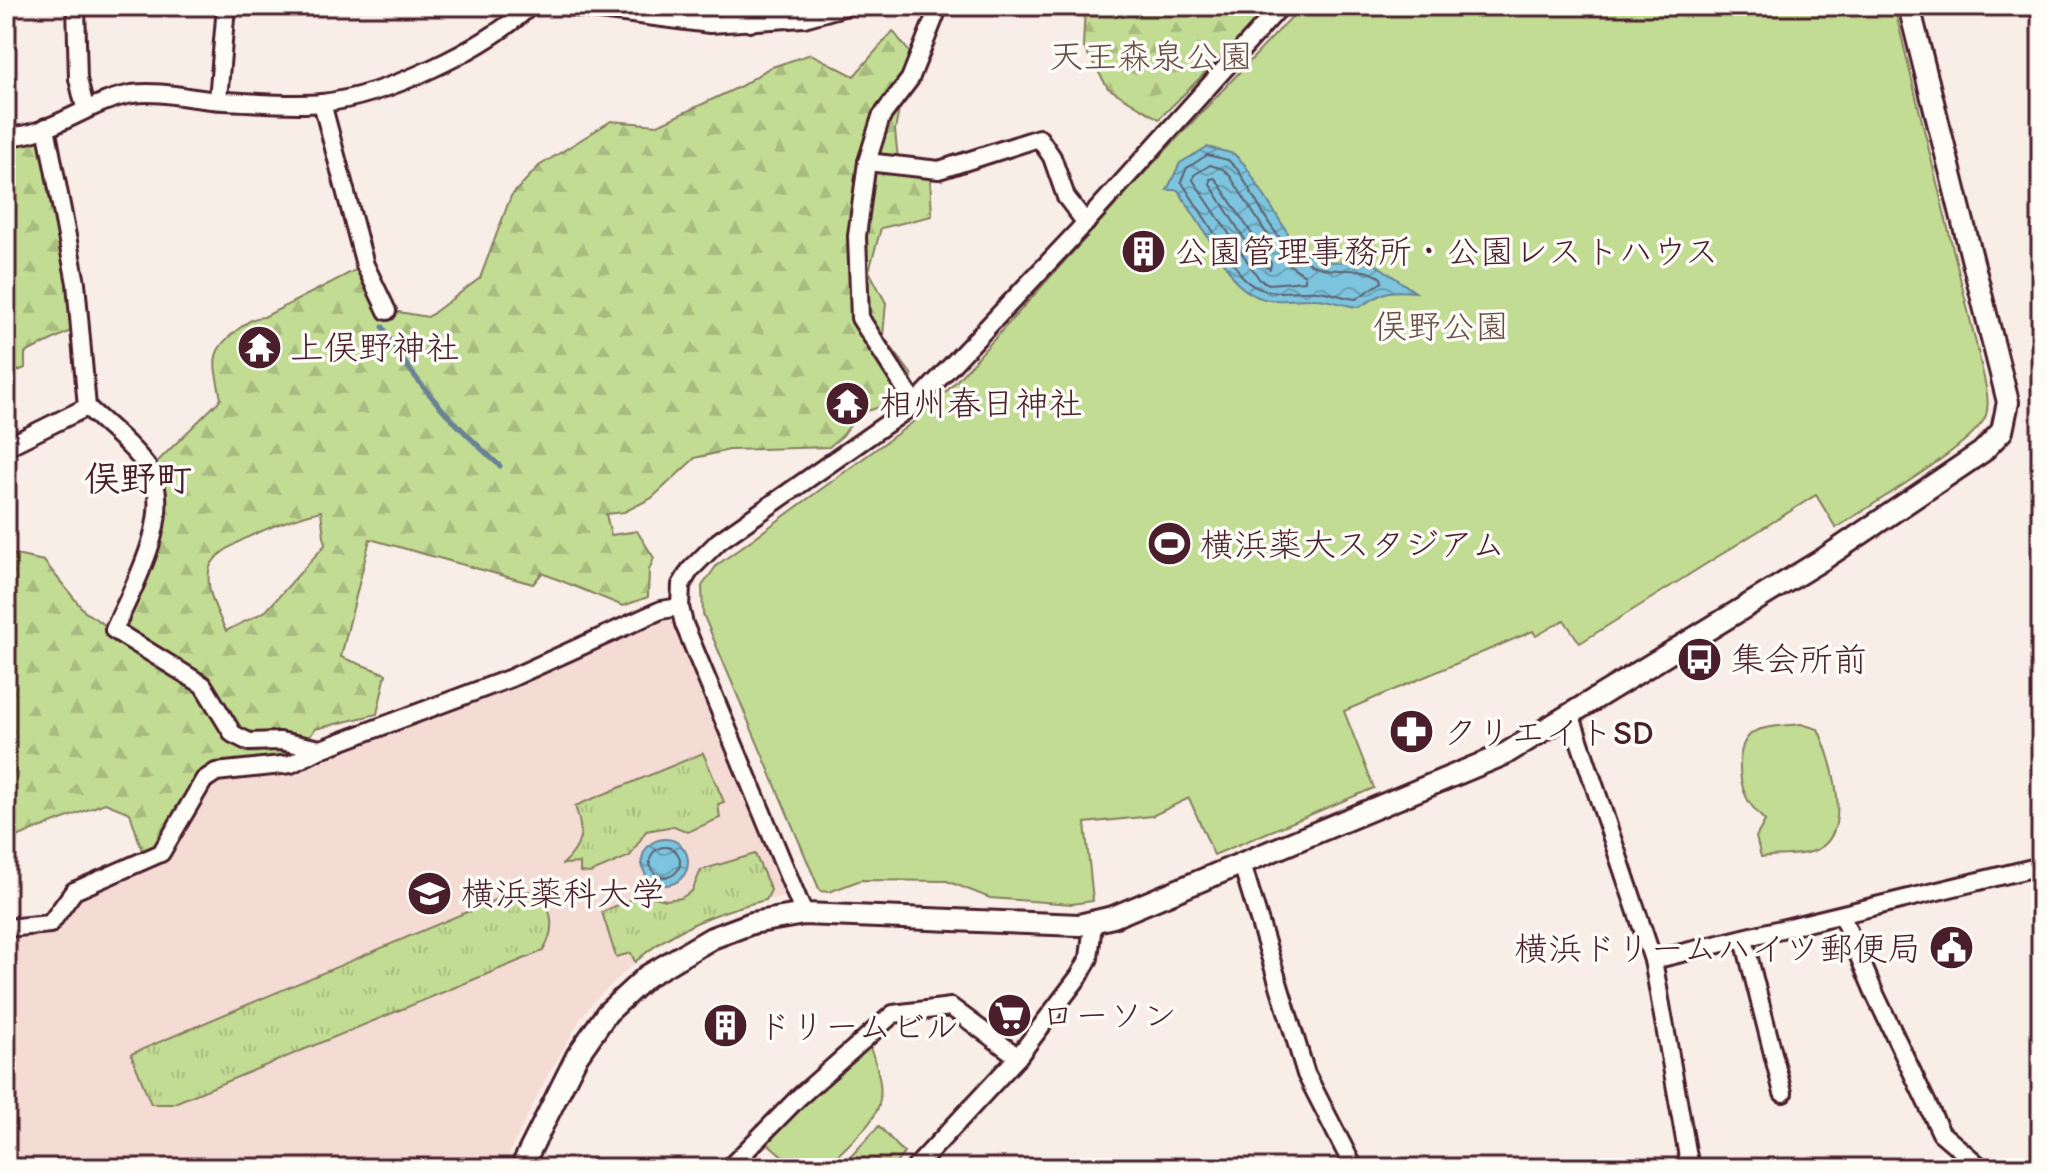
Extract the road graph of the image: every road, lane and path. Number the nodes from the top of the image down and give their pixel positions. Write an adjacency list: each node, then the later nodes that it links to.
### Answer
1 (76, 6): 13 (street)
2 (226, 6): 11 (street)
3 (530, 6): 12 (street)
4 (569, 6): 10 (street)
5 (751, 6): 10 (street)
6 (847, 6): 10 (street)
7 (939, 6): 16 (street)
8 (1281, 6): 17 (street)
9 (1909, 6): 23 (street)
10 (750, 23)
11 (218, 100): 12 (street); 13 (street)
12 (322, 103): 18 (street)
13 (85, 108): 14 (street)
14 (46, 127): 15 (street); 20 (street)
15 (6, 136)
16 (867, 162): 17 (street); 19 (street)
17 (1086, 223): 19 (street)
18 (387, 311)
19 (915, 404): 22 (street)
20 (87, 407): 21 (street); 24 (street)
21 (6, 447)
22 (680, 607): 24 (street); 27 (street)
23 (1571, 716): 25 (street); 32 (street)
24 (321, 749): 30 (street)
25 (1242, 864): 29 (street); 38 (street)
26 (2041, 866): 28 (street)
27 (804, 914): 29 (street); 35 (street)
28 (1842, 916): 31 (street); 40 (street)
29 (1093, 924): 33 (street)
30 (6, 928)
31 (1744, 939): 32 (street); 34 (street)
32 (1653, 960): 39 (street)
33 (1018, 1057): 36 (street); 37 (street)
34 (1783, 1093)
35 (521, 1168)
36 (729, 1168)
37 (915, 1168)
38 (1354, 1168)
39 (1690, 1168)
40 (1982, 1168)

